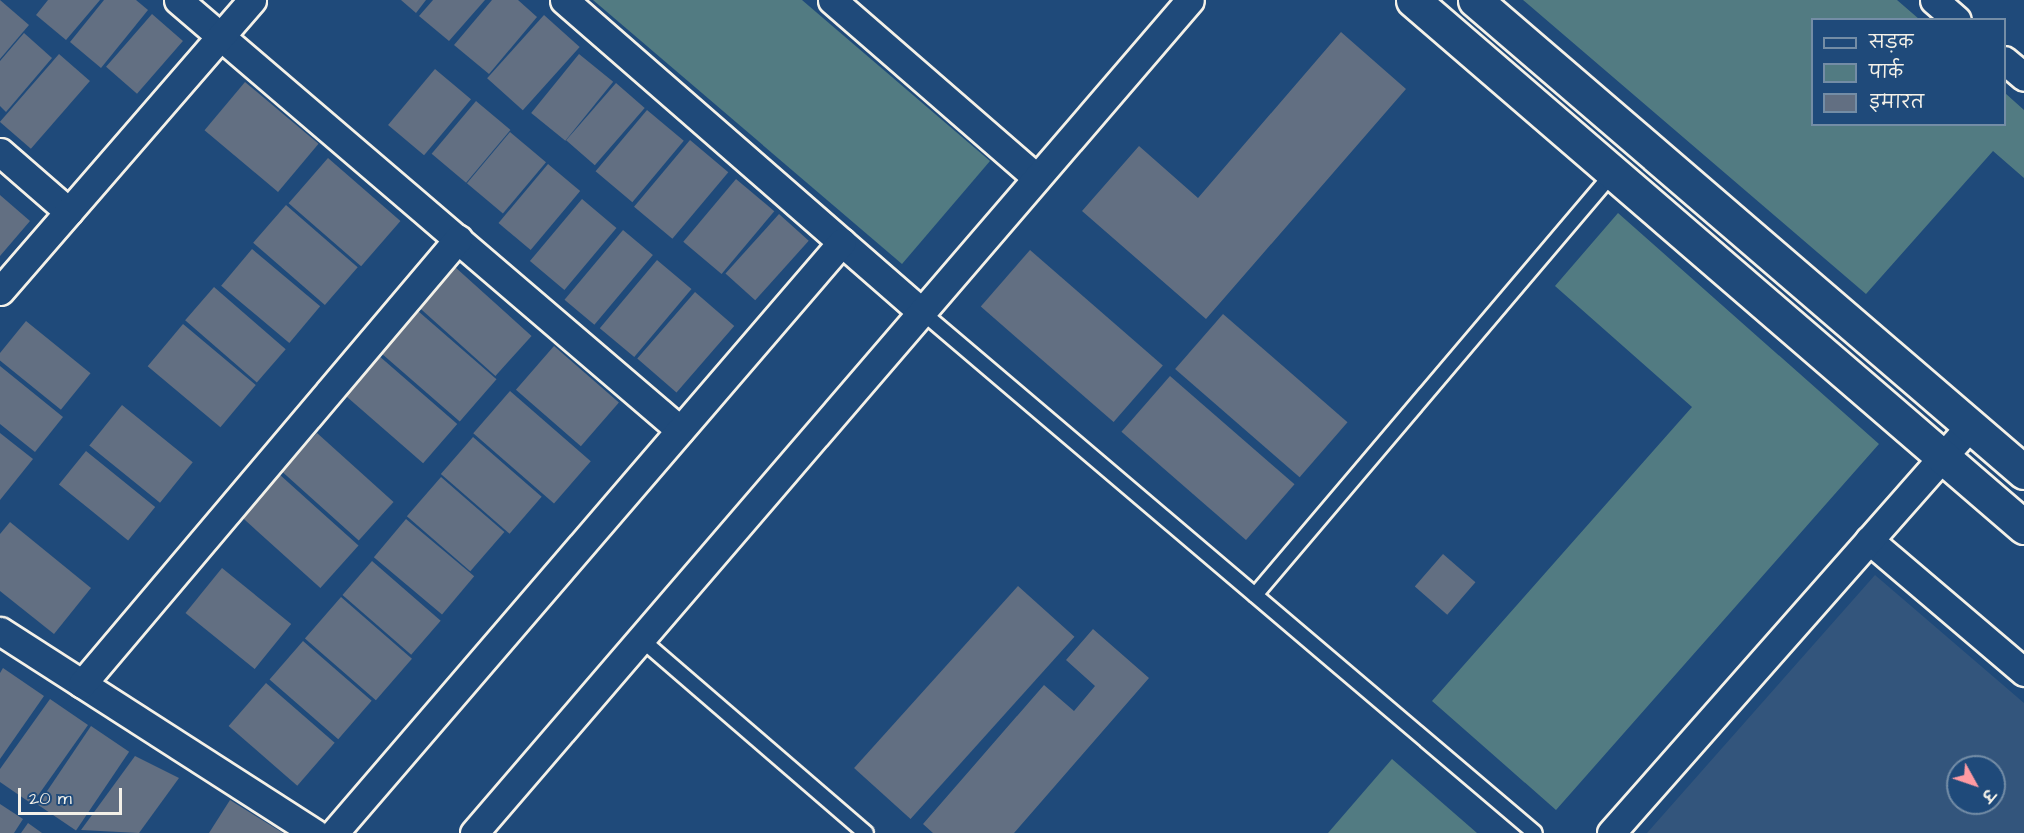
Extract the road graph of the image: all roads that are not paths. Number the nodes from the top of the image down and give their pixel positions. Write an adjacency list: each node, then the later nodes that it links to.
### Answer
1 (178, 0): 10 (street)
2 (252, 0): 10 (street)
3 (564, 0): 18 (street)
4 (832, 0): 15 (street)
5 (1190, 0): 15 (street)
6 (1413, 0): 14 (street)
7 (1475, 0): 21 (street)
8 (1934, 0): 9 (street)
9 (1955, 18)
10 (221, 36): 16 (street); 17 (street)
11 (2006, 62): 12 (street)
12 (2024, 77)
13 (0, 152): 16 (street)
14 (1613, 173): 23 (street); 27 (lane)
15 (1037, 178): 20 (street)
16 (69, 212): 19 (street)
17 (458, 240): 22 (street); 31 (street)
18 (842, 242): 20 (street); 22 (street)
19 (0, 291)
20 (922, 312): 27 (lane); 29 (street)
21 (1970, 426): 23 (street); 24 (street)
22 (680, 430): 33 (street)
23 (1942, 457): 25 (street); 26 (street)
24 (2024, 472)
25 (2024, 527)
26 (1869, 540): 30 (street); 37 (street)
27 (1255, 595): 36 (lane)
28 (0, 631): 31 (street)
29 (641, 639): 34 (street); 35 (lane)
30 (2024, 672)
31 (82, 684): 32 (street)
32 (315, 833)
33 (334, 833)
34 (474, 833)
35 (866, 833)
36 (1535, 833)
37 (1611, 833)

